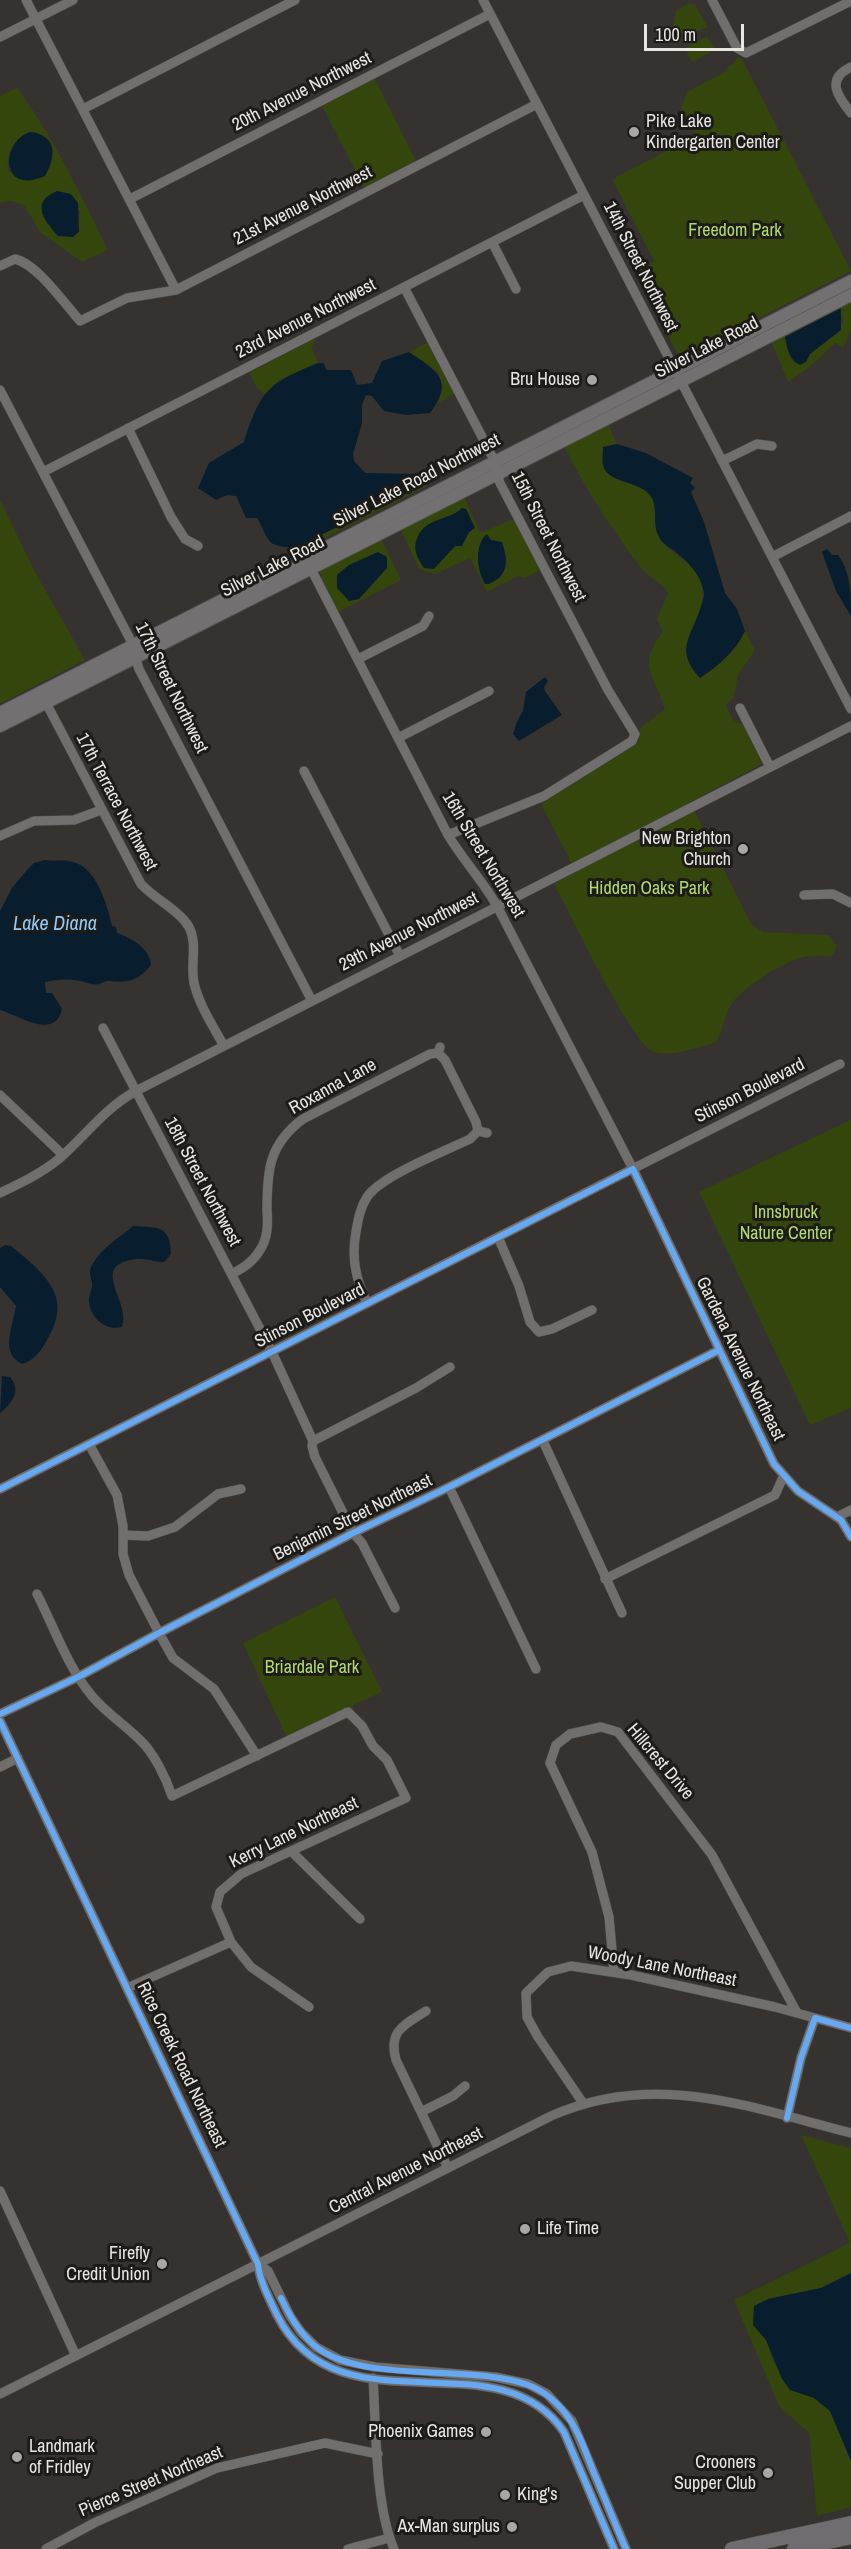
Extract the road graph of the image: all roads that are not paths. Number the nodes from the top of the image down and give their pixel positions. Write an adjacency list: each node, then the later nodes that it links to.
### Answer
1 (26, 0): 8 (street)
2 (73, 0): 8 (street)
3 (295, 0): 12 (street)
4 (483, 0): 7 (street, 14th Street Northwest)
5 (712, 0): 6 (street)
6 (851, 1)
7 (490, 14): 11 (street, 14th Street Northwest); 15 (street, 20th Avenue Northwest)
8 (36, 19): 9 (street); 12 (street)
9 (0, 37)
10 (851, 67): 13 (street)
11 (537, 104): 14 (street, 14th Street Northwest); 21 (street, 21st Avenue Northwest)
12 (83, 109): 15 (street)
13 (851, 113)
14 (584, 195): 16 (street, 23rd Avenue Northwest); 23 (street, 14th Street Northwest)
15 (130, 199): 21 (street)
16 (492, 242): 19 (street, 23rd Avenue Northwest); 20 (street)
17 (0, 266): 21 (street, 21st Avenue Northwest)
18 (851, 281): 23 (main road)
19 (404, 287): 25 (street, 23rd Avenue Northwest); 28 (street, 15th Street Northwest)
20 (516, 289)
21 (176, 290)
22 (851, 295): 23 (main road, Silver Lake Road)
23 (678, 376): 27 (street, 14th Street Northwest); 28 (main road, Silver Lake Road)
24 (0, 390): 29 (street, 17th Street Northwest)
25 (128, 428): 29 (street, 23rd Avenue Northwest); 31 (street)
26 (772, 446): 27 (street)
27 (722, 461): 32 (street, 14th Street Northwest)
28 (496, 469): 33 (main road, Silver Lake Road); 48 (street, 15th Street Northwest)
29 (43, 472): 35 (street, 17th Street Northwest)
30 (851, 516): 32 (street)
31 (198, 546)
32 (772, 556): 40 (street, 14th Street Northwest)
33 (308, 562): 35 (main road, Silver Lake Road); 36 (street, 16th Street Northwest)
34 (429, 616): 36 (street)
35 (134, 651): 38 (main road, Silver Lake Road); 54 (street, 17th Street Northwest)
36 (358, 659): 44 (street, 16th Street Northwest)
37 (489, 692): 44 (street)
38 (43, 698): 41 (main road); 42 (main road, Silver Lake Road); 47 (street, 17th Terrace Northwest)
39 (740, 708): 45 (street)
40 (851, 709)
41 (0, 713)
42 (0, 726)
43 (851, 726): 45 (street, 29th Avenue Northwest)
44 (398, 738): 48 (street, 16th Street Northwest)
45 (770, 768): 52 (street, 29th Avenue Northwest)
46 (304, 771): 53 (street)
47 (101, 810): 49 (street); 56 (street, 17th Terrace Northwest)
48 (448, 835): 52 (street, 16th Street Northwest)
49 (0, 837)
50 (804, 895): 51 (street)
51 (851, 903)
52 (497, 906): 53 (street, 29th Avenue Northwest); 61 (street, 16th Street Northwest)
53 (400, 956): 54 (street, 29th Avenue Northwest)
54 (312, 1001): 56 (street, 29th Avenue Northwest)
55 (103, 1028): 58 (street, 18th Street Northwest)
56 (224, 1046): 58 (street, 29th Avenue Northwest)
57 (840, 1064): 61 (street, Stinson Boulevard)
58 (136, 1091): 60 (street, 29th Avenue Northwest); 64 (street, 18th Street Northwest)
59 (0, 1095): 60 (street)
60 (63, 1155): 62 (street, 29th Avenue Northwest)
61 (633, 1169): 63 (street, Stinson Boulevard); 67 (street, Gardena Avenue Northeast)
62 (0, 1193)
63 (498, 1237): 65 (street, Stinson Boulevard); 66 (street)
64 (232, 1274): 65 (street, Roxanna Lane); 68 (street, 18th Street Northwest)
65 (367, 1303): 68 (street, Stinson Boulevard)
66 (592, 1310)
67 (719, 1350): 71 (street, Benjamin Street Northeast); 73 (street, Gardena Avenue Northeast)
68 (272, 1352): 70 (street, 18th Street Northwest); 72 (street, Stinson Boulevard)
69 (450, 1367): 70 (street)
70 (313, 1441): 79 (street, 18th Street Northwest)
71 (543, 1441): 74 (street, Benjamin Street Northeast); 82 (street)
72 (89, 1444): 76 (street, Stinson Boulevard); 80 (street)
73 (784, 1475): 78 (street, Gardena Avenue Northeast); 82 (street)
74 (449, 1487): 79 (street, Benjamin Street Northeast); 87 (street)
75 (241, 1489): 80 (street)
76 (0, 1490)
77 (851, 1510): 78 (street)
78 (837, 1517): 81 (street, Gardena Avenue Northeast)
79 (354, 1533): 84 (street, 18th Street Northwest); 86 (street, Benjamin Street Northeast)
80 (123, 1535): 86 (street)
81 (851, 1537)
82 (605, 1579): 85 (street)
83 (37, 1594): 88 (street)
84 (395, 1608)
85 (622, 1613)
86 (159, 1633): 88 (street, Benjamin Street Northeast); 91 (street)
87 (536, 1669)
88 (78, 1677): 89 (street, Benjamin Street Northeast); 91 (street)
89 (0, 1714)
90 (0, 1721): 92 (street, Rice Creek Road Northeast)
91 (257, 1756): 94 (street, Kerry Lane Northeast)
92 (18, 1758): 93 (street); 98 (street, Rice Creek Road Northeast)
93 (0, 1767)
94 (291, 1851): 95 (street); 96 (street, Kerry Lane Northeast)
95 (360, 1919)
96 (231, 1942): 98 (street); 99 (street, Kerry Lane Northeast)
97 (615, 1972): 101 (street, Woody Lane Northeast); 101 (street, Hillcrest Drive); 105 (street, Woody Lane Northeast)
98 (127, 1988): 111 (street, Rice Creek Road Northeast)
99 (309, 2007)
100 (426, 2011): 106 (street)
101 (797, 2013): 102 (street, Woody Lane Northeast)
102 (814, 2018): 103 (street, Woody Lane Northeast); 107 (street)
103 (851, 2028)
104 (465, 2086): 106 (street)
105 (583, 2103): 107 (street, Central Avenue Northeast); 109 (street, Central Avenue Northeast)
106 (421, 2112): 109 (street)
107 (787, 2118): 108 (street, Central Avenue Northeast)
108 (851, 2133)
109 (448, 2168): 111 (street, Central Avenue Northeast)
110 (0, 2191): 112 (street)
111 (258, 2264): 112 (street, Central Avenue Northeast); 113 (street, Rice Creek Road Northeast); 123 (street, Rice Creek Road Northeast)
112 (76, 2356): 114 (street, Central Avenue Northeast)
113 (373, 2378): 115 (street); 122 (street, Rice Creek Road Northeast)
114 (0, 2394)
115 (378, 2454): 118 (street); 119 (street, Pierce Street Northeast)
116 (851, 2523): 124 (highway)
117 (851, 2537): 125 (highway)
118 (389, 2538): 120 (street); 121 (street)
119 (46, 2549)
120 (348, 2549)
121 (394, 2549)
122 (614, 2549)
123 (626, 2549)
124 (732, 2549)
125 (794, 2549)

